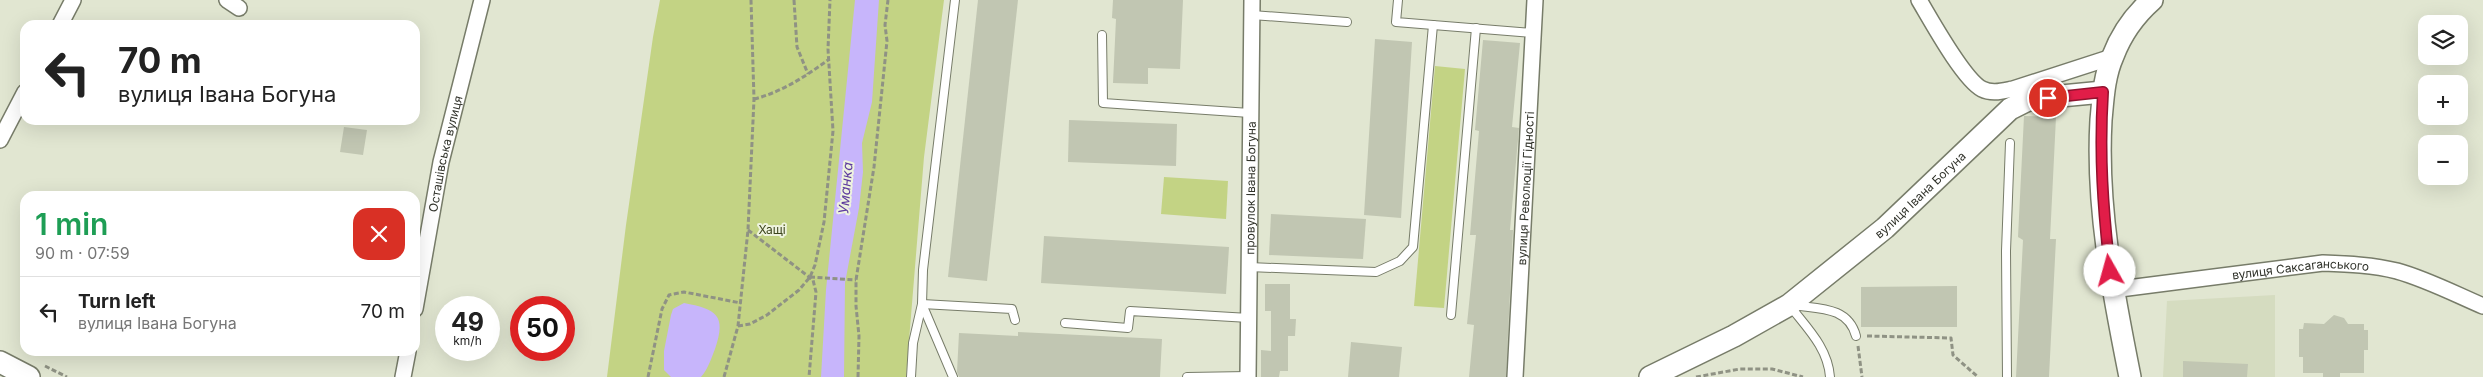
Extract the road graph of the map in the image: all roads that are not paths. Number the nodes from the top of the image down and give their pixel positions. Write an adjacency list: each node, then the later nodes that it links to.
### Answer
1 (73, 0): 9 (street)
2 (482, 0): 24 (street, Осташівська вулиця)
3 (955, 0): 26 (lane)
4 (1398, 0): 11 (lane)
5 (1536, 0): 13 (street, вулиця Революції Гідності)
6 (1919, 0): 16 (street)
7 (2152, 0): 16 (main road)
8 (1252, 8): 10 (lane); 20 (street, провулок Івана Богуна)
9 (63, 20)
10 (1347, 22)
11 (1432, 25): 12 (lane); 23 (lane)
12 (1476, 28): 13 (lane); 15 (lane)
13 (1534, 33): 42 (street, вулиця Революції Гідності)
14 (1102, 35): 20 (lane)
15 (1474, 50): 17 (lane); 29 (lane)
16 (2112, 56): 18 (main road)
17 (1466, 58)
18 (2103, 92): 25 (main road); 27 (main road, вулиця Івана Богуна)
19 (20, 102): 21 (street)
20 (1250, 113): 23 (street, провулок Івана Богуна)
21 (0, 140)
22 (2010, 142): 45 (lane)
23 (1249, 266): 30 (street, провулок Івана Богуна)
24 (420, 281)
25 (2112, 290): 28 (street, вулиця Саксаганського); 46 (main road)
26 (922, 304): 31 (lane); 39 (lane); 40 (lane)
27 (1789, 305): 33 (lane); 43 (main road, вулиця Івана Богуна); 44 (lane)
28 (2482, 305)
29 (1451, 315)
30 (1249, 318): 32 (lane); 36 (street, провулок Івана Богуна)
31 (1015, 320)
32 (1065, 323)
33 (1856, 336)
34 (407, 356): 38 (street)
35 (0, 362): 37 (main road)
36 (1248, 376): 41 (lane)
37 (29, 377)
38 (403, 377)
39 (911, 377)
40 (953, 377)
41 (1187, 377)
42 (1515, 377)
43 (1650, 377)
44 (1830, 377)
45 (2007, 377)
46 (2130, 377)

